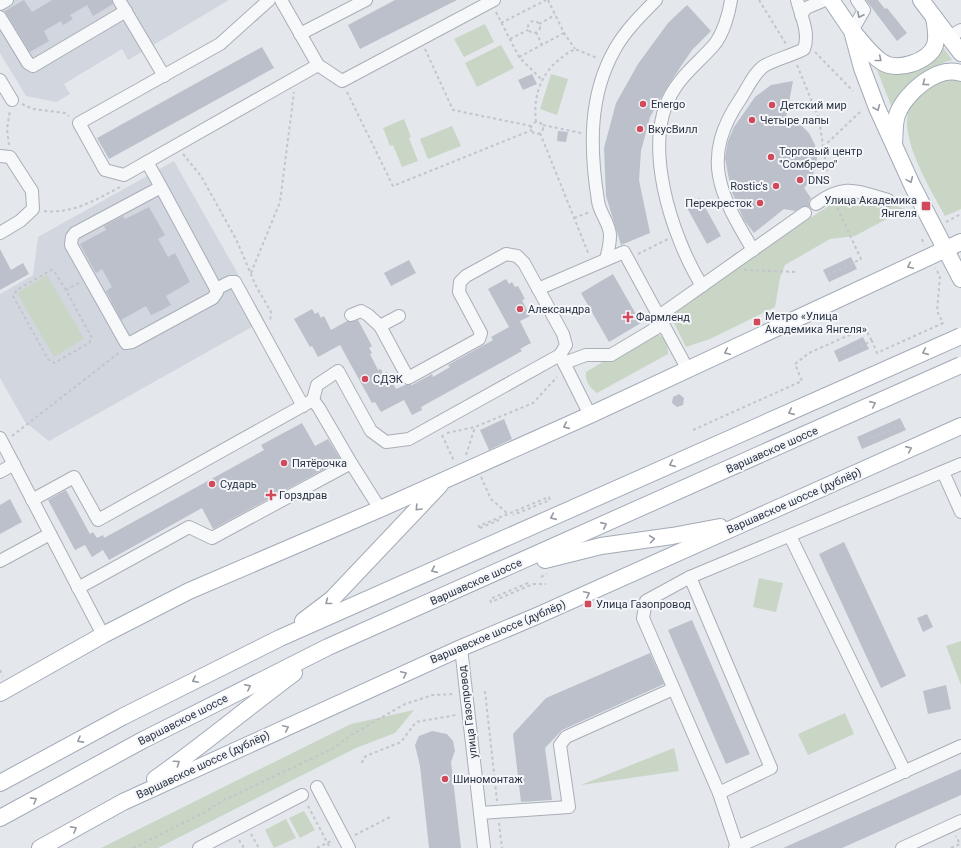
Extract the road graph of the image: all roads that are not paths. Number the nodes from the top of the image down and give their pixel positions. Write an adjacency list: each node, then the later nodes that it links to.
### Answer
1 (7, 0): 14 (street)
2 (119, 0): 15 (street)
3 (268, 0): 25 (street)
4 (281, 0): 21 (street)
5 (366, 0): 21 (street)
6 (656, 0): 39 (street)
7 (731, 0): 41 (street)
8 (797, 0): 16 (street)
9 (826, 0): 16 (street)
10 (831, 0): 19 (main road)
11 (856, 0): 19 (street, one-way to 19)
12 (921, 0): 18 (main road)
13 (493, 1): 23 (street)
14 (0, 4)
15 (126, 11): 17 (street); 25 (street)
16 (801, 15): 37 (street)
17 (0, 17)
18 (934, 17): 19 (main road, one-way to 18); 20 (main road)
19 (852, 31): 28 (main road, one-way to 28)
20 (955, 33): 22 (main road)
21 (300, 34): 23 (street)
22 (961, 53)
23 (318, 65): 30 (street)
24 (961, 73): 28 (main road, one-way to 28)
25 (164, 76): 30 (street)
26 (0, 80): 27 (street)
27 (12, 100)
28 (894, 145): 38 (main road, one-way to 38)
29 (5, 156): 35 (street)
30 (147, 162): 31 (street)
31 (161, 187): 42 (street); 42 (street)
32 (888, 200): 33 (street)
33 (816, 204)
34 (805, 213): 37 (street)
35 (0, 232)
36 (961, 242): 38 (main road)
37 (753, 250): 41 (street)
38 (945, 250): 40 (main road); 51 (main road, one-way to 51)
39 (606, 259): 43 (street); 46 (street)
40 (961, 279)
41 (702, 286): 46 (street)
42 (216, 289): 52 (street)
43 (538, 289): 47 (street); 49 (street)
44 (351, 315): 47 (street)
45 (399, 316): 47 (street)
46 (661, 320): 49 (street); 51 (street)
47 (380, 326)
48 (961, 336): 73 (main road, one-way to 73, bridge)
49 (564, 362): 52 (street); 53 (street)
50 (961, 365): 69 (main road, Варшавское шоссе, one-way to 50, bridge)
51 (688, 370): 53 (main road)
52 (308, 403): 56 (street); 62 (street)
53 (590, 415): 61 (main road, one-way to 61)
54 (961, 426): 65 (main road, Варшавское шоссе (дублёр), one-way to 54)
55 (1, 440): 57 (street)
56 (351, 463): 63 (street); 71 (street)
57 (14, 464): 59 (street); 62 (street)
58 (961, 464): 60 (street)
59 (0, 472)
60 (943, 472): 64 (street); 67 (street)
61 (445, 480): 63 (main road); 73 (main road, one-way to 73)
62 (32, 500): 66 (street)
63 (380, 509): 72 (main road)
64 (961, 512)
65 (749, 522): 69 (main road, one-way to 65); 75 (main road, Варшавское шоссе (дублёр), one-way to 65)
66 (50, 534): 68 (street); 71 (street)
67 (790, 536): 70 (street); 79 (street)
68 (0, 561)
69 (504, 570): 74 (main road, Варшавское шоссе)
70 (690, 577): 76 (street); 82 (street)
71 (78, 588): 72 (street)
72 (103, 635): 77 (main road)
73 (280, 638): 80 (main road, one-way to 80)
74 (328, 647): 84 (main road, one-way to 74); 86 (main road, Варшавское шоссе, one-way to 74)
75 (461, 648): 84 (main road, Варшавское шоссе (дублёр), one-way to 75); 85 (street, улица Газопровод)
76 (673, 689): 82 (street); 85 (street)
77 (0, 693)
78 (961, 746): 79 (street)
79 (905, 772): 92 (street)
80 (0, 783)
81 (318, 787): 90 (street)
82 (718, 793): 92 (street)
83 (304, 800): 89 (street)
84 (123, 802): 88 (main road, Варшавское шоссе (дублёр), one-way to 84)
85 (480, 813): 91 (street, улица Газопровод)
86 (0, 818)
87 (961, 821): 93 (street)
88 (40, 848)
89 (199, 848)
90 (350, 848)
91 (484, 848)
92 (736, 848)
93 (902, 848)

